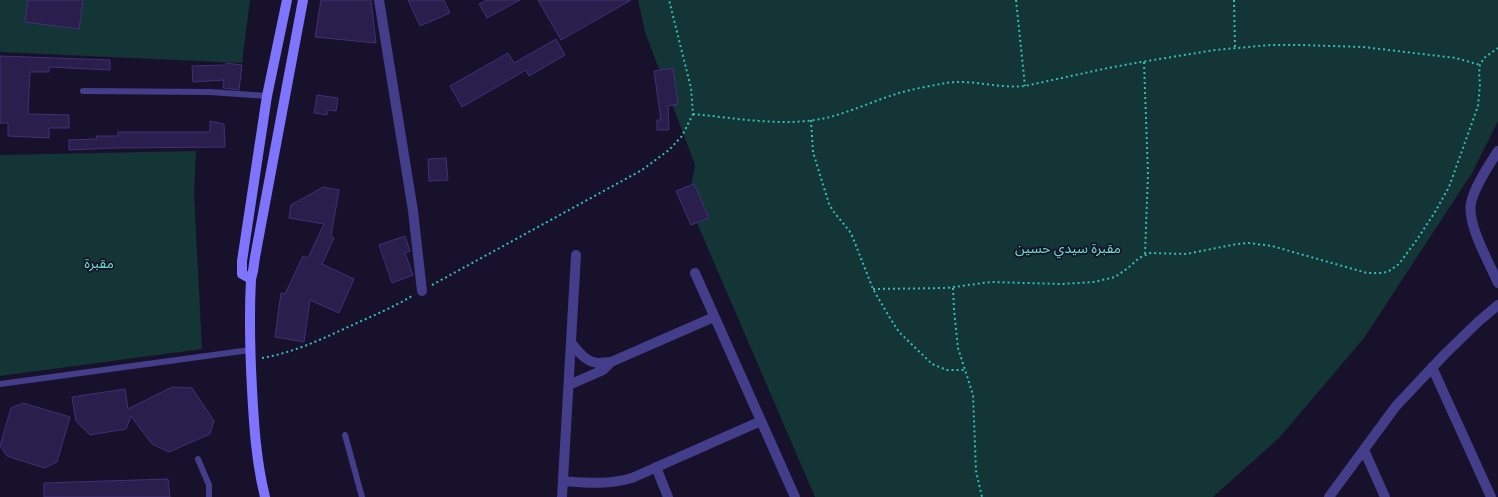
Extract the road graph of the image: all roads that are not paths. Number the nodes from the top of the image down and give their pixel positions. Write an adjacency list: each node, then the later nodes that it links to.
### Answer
1 (287, 0): 5 (street)
2 (303, 0): 9 (street)
3 (379, 0): 11 (street)
4 (83, 91): 5 (lane)
5 (267, 96): 9 (street)
6 (1498, 151): 10 (street)
7 (576, 255): 14 (street)
8 (695, 273): 13 (street)
9 (251, 279): 15 (street)
10 (1498, 283)
11 (422, 291)
12 (1498, 305): 17 (street)
13 (714, 317): 16 (street); 20 (street)
14 (572, 344): 16 (street); 19 (street)
15 (250, 355): 18 (lane); 27 (street)
16 (611, 362): 19 (street)
17 (1432, 367): 22 (street); 34 (street)
18 (0, 384)
19 (569, 385): 25 (street)
20 (761, 422): 24 (street); 31 (street)
21 (345, 435): 28 (lane)
22 (1364, 450): 32 (street); 33 (street)
23 (198, 459): 26 (lane)
24 (656, 467): 25 (street); 30 (street)
25 (563, 481): 29 (street)
26 (209, 497)
27 (265, 497)
28 (362, 497)
29 (562, 497)
30 (668, 497)
31 (795, 497)
32 (1330, 497)
33 (1385, 497)
34 (1491, 497)

